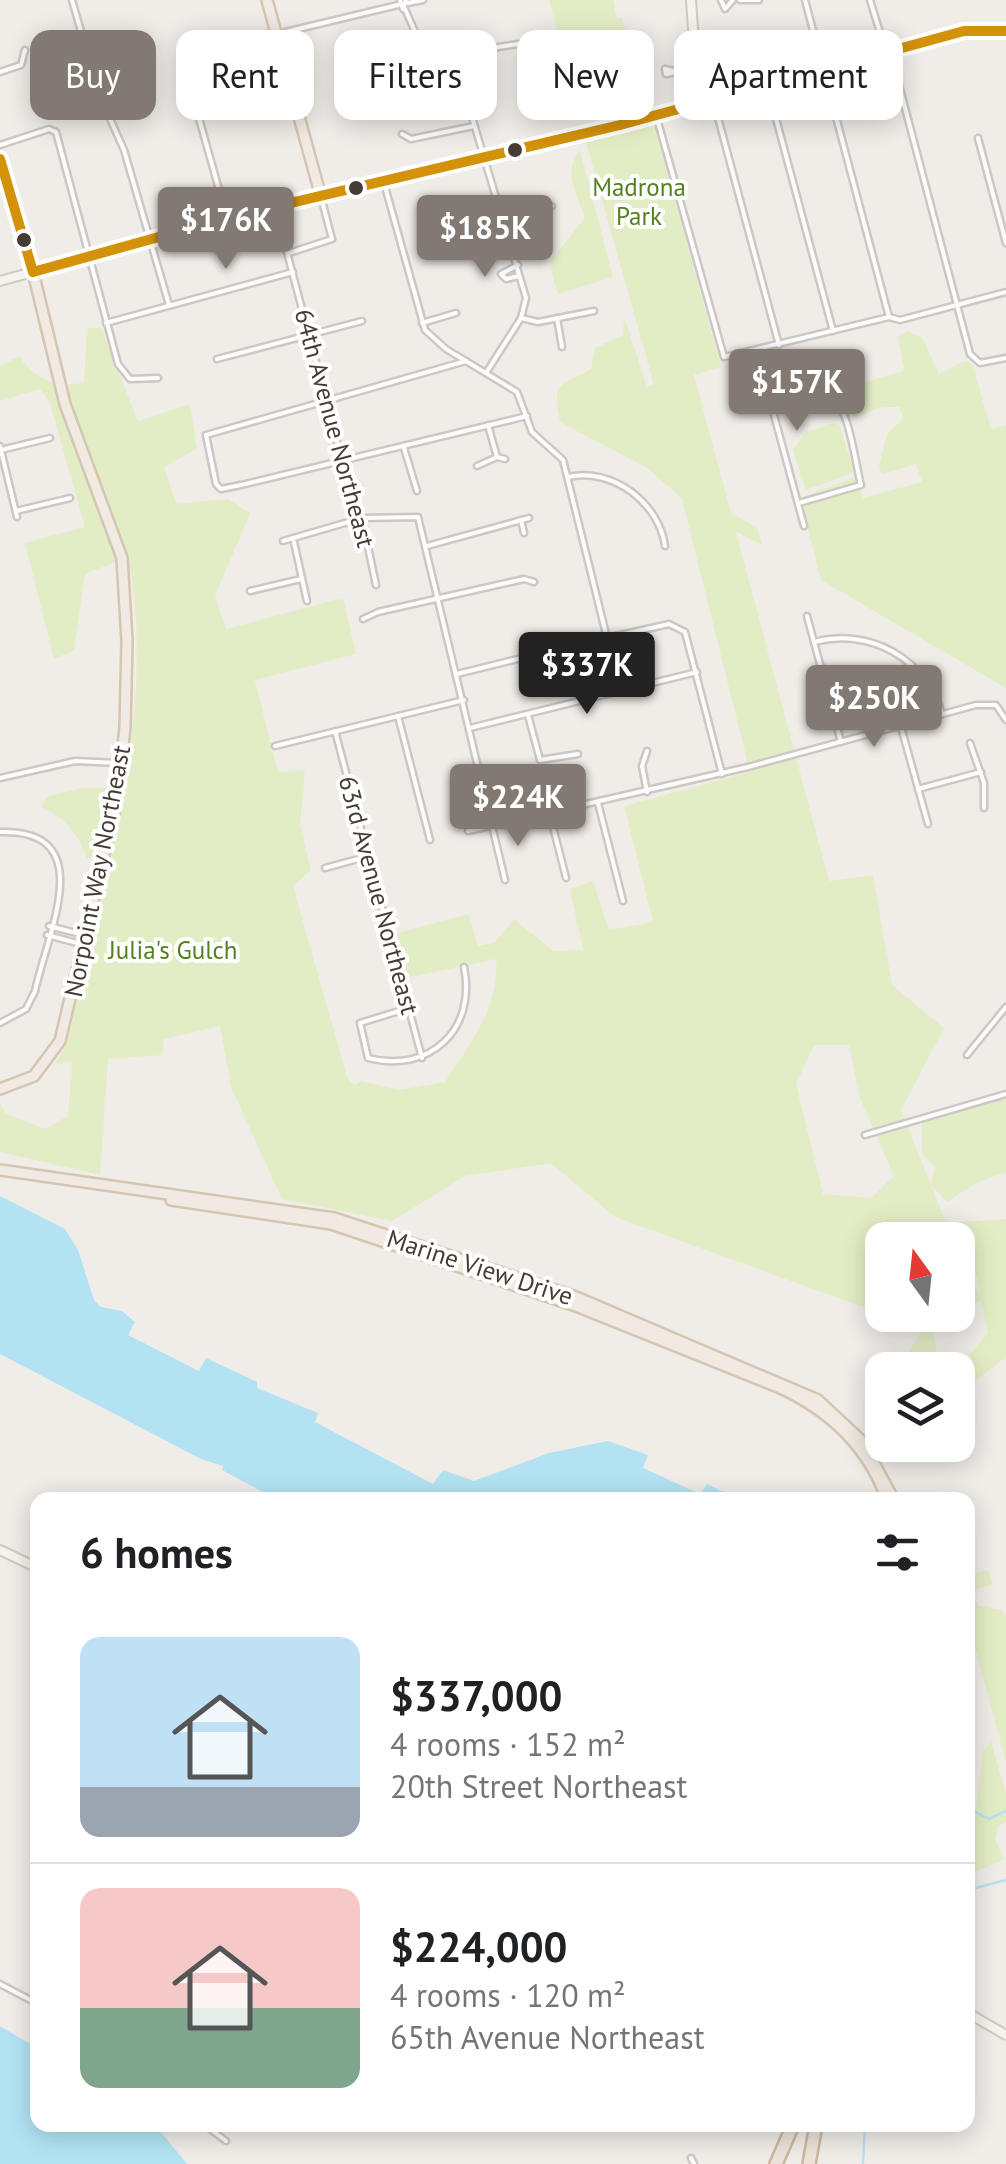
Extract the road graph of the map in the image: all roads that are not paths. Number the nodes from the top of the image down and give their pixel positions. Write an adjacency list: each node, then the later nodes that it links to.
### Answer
1 (72, 0): 44 (street)
2 (267, 0): 11 (main road)
3 (424, 0): 10 (street)
4 (691, 0): 14 (main road)
5 (722, 0): 6 (street)
6 (736, 0): 7 (street)
7 (759, 0)
8 (805, 0): 15 (street)
9 (870, 0): 16 (street)
10 (403, 3): 12 (street); 13 (street)
11 (276, 30)
12 (293, 30)
13 (414, 30)
14 (697, 30)
15 (813, 30)
16 (880, 30)
17 (1006, 31): 18 (main road)
18 (903, 48)
19 (25, 50): 20 (street)
20 (0, 72)
21 (903, 108): 55 (street)
22 (674, 110): 23 (main road)
23 (656, 115): 35 (main road); 68 (street)
24 (199, 120): 43 (street)
25 (300, 120): 36 (main road)
26 (472, 120): 30 (street)
27 (719, 120): 66 (street)
28 (776, 120): 64 (street)
29 (837, 120): 58 (street)
30 (474, 126): 31 (street); 35 (street)
31 (402, 134)
32 (978, 138): 45 (street)
33 (0, 145): 47 (street)
34 (0, 159): 49 (main road, Norpoint Way Northeast)
35 (484, 159): 37 (main road); 42 (street)
36 (314, 174): 38 (main road); 39 (main road)
37 (384, 183): 38 (main road); 63 (street)
38 (320, 197): 39 (main road); 46 (street)
39 (301, 202): 41 (main road)
40 (552, 206): 42 (street)
41 (275, 207): 43 (main road); 46 (street, 64th Avenue Northeast)
42 (504, 215): 48 (street)
43 (227, 218): 44 (main road)
44 (150, 238): 47 (main road); 54 (street)
45 (1006, 243)
46 (288, 253): 50 (street, 64th Avenue Northeast)
47 (89, 256): 49 (main road); 62 (street)
48 (518, 265): 51 (street); 51 (street)
49 (33, 272): 52 (main road); 127 (main road, Norpoint Way Northeast)
50 (293, 272): 54 (street); 65 (street, 64th Avenue Northeast)
51 (520, 276): 59 (street)
52 (0, 281)
53 (1006, 292): 55 (street)
54 (169, 306): 62 (street)
55 (956, 306): 58 (street); 70 (street)
56 (594, 311): 60 (street)
57 (456, 313): 63 (street)
58 (889, 317): 64 (street)
59 (521, 318): 60 (street); 72 (street)
60 (557, 318): 67 (street)
61 (362, 321): 65 (street)
62 (106, 323): 73 (street)
63 (422, 323): 71 (street)
64 (833, 331): 66 (street)
65 (310, 336): 69 (street); 74 (street, 64th Avenue Northeast)
66 (779, 345): 68 (street)
67 (562, 347)
68 (756, 351): 75 (street)
69 (217, 358)
70 (1006, 358)
71 (466, 361): 72 (street); 74 (street)
72 (486, 373): 76 (street)
73 (158, 378)
74 (326, 398): 83 (street, 64th Avenue Northeast); 83 (street)
75 (772, 407): 88 (street); 88 (street)
76 (526, 416): 77 (street); 85 (street)
77 (488, 425): 79 (street); 81 (street)
78 (50, 438): 80 (street)
79 (402, 447): 83 (street); 86 (street)
80 (0, 448): 87 (street)
81 (497, 457): 82 (street); 84 (street)
82 (505, 459)
83 (343, 461): 89 (street, 64th Avenue Northeast)
84 (477, 466)
85 (568, 477): 97 (street); 102 (street)
86 (417, 491)
87 (70, 498)
88 (799, 504): 92 (street)
89 (362, 518): 94 (street); 96 (street); 100 (street, 64th Avenue Northeast)
90 (529, 518): 91 (street)
91 (520, 520): 93 (street); 96 (street)
92 (804, 526)
93 (524, 533)
94 (296, 540): 95 (street); 98 (street)
95 (283, 542)
96 (427, 546): 104 (street)
97 (665, 546)
98 (302, 579): 103 (street); 105 (street)
99 (534, 582): 104 (street)
100 (376, 585)
101 (602, 586): 102 (street)
102 (594, 587): 111 (street)
103 (250, 591)
104 (440, 599): 107 (street); 112 (street)
105 (307, 601)
106 (807, 616): 108 (street)
107 (363, 620)
108 (814, 642): 110 (street); 122 (street)
109 (562, 648): 112 (street)
110 (910, 664): 113 (street); 116 (street)
111 (697, 672): 115 (street); 129 (street)
112 (457, 674): 114 (street)
113 (889, 689)
114 (464, 700): 117 (street); 120 (street)
115 (528, 714): 120 (street); 126 (street)
116 (942, 714): 118 (street); 119 (street)
117 (398, 716): 121 (street); 140 (street)
118 (1006, 720)
119 (901, 726): 122 (street); 131 (street)
120 (470, 728): 136 (street)
121 (336, 732): 124 (street); 141 (street, 63rd Avenue Northeast)
122 (841, 742): 129 (street)
123 (970, 744): 128 (street)
124 (276, 746)
125 (647, 752): 132 (street)
126 (578, 754)
127 (122, 764): 130 (street); 148 (main road, Norpoint Way Northeast)
128 (981, 772): 131 (street); 134 (street)
129 (722, 774): 132 (street)
130 (0, 778)
131 (918, 788): 137 (street)
132 (647, 792): 133 (street)
133 (598, 803): 135 (street); 145 (street)
134 (984, 808)
135 (550, 814): 136 (street); 143 (street)
136 (495, 824): 139 (street); 144 (street)
137 (928, 824)
138 (0, 832): 146 (street)
139 (468, 832)
140 (430, 840)
141 (369, 856): 142 (street); 151 (street, 63rd Avenue Northeast)
142 (325, 868)
143 (566, 878)
144 (505, 880)
145 (623, 900)
146 (50, 926): 147 (street); 148 (street)
147 (47, 935): 148 (street); 152 (street)
148 (84, 940): 155 (main road, Norpoint Way Northeast)
149 (464, 968): 154 (street)
150 (1006, 1007): 153 (street)
151 (409, 1008): 154 (street, 63rd Avenue Northeast); 154 (street)
152 (0, 1023)
153 (967, 1055)
154 (422, 1058)
155 (0, 1088)
156 (1006, 1094): 157 (street)
157 (865, 1135)
158 (0, 1172): 159 (main road, Marine View Drive)
159 (886, 1492)
160 (0, 1550): 161 (main road)
161 (30, 1564)
162 (0, 1984): 163 (street)
163 (30, 2000)
164 (975, 2017): 165 (main road)
165 (1006, 2035)
166 (214, 2132): 169 (street)
167 (790, 2132): 170 (highway)
168 (815, 2132): 171 (highway)
169 (226, 2141)
170 (776, 2164)
171 (809, 2164)

